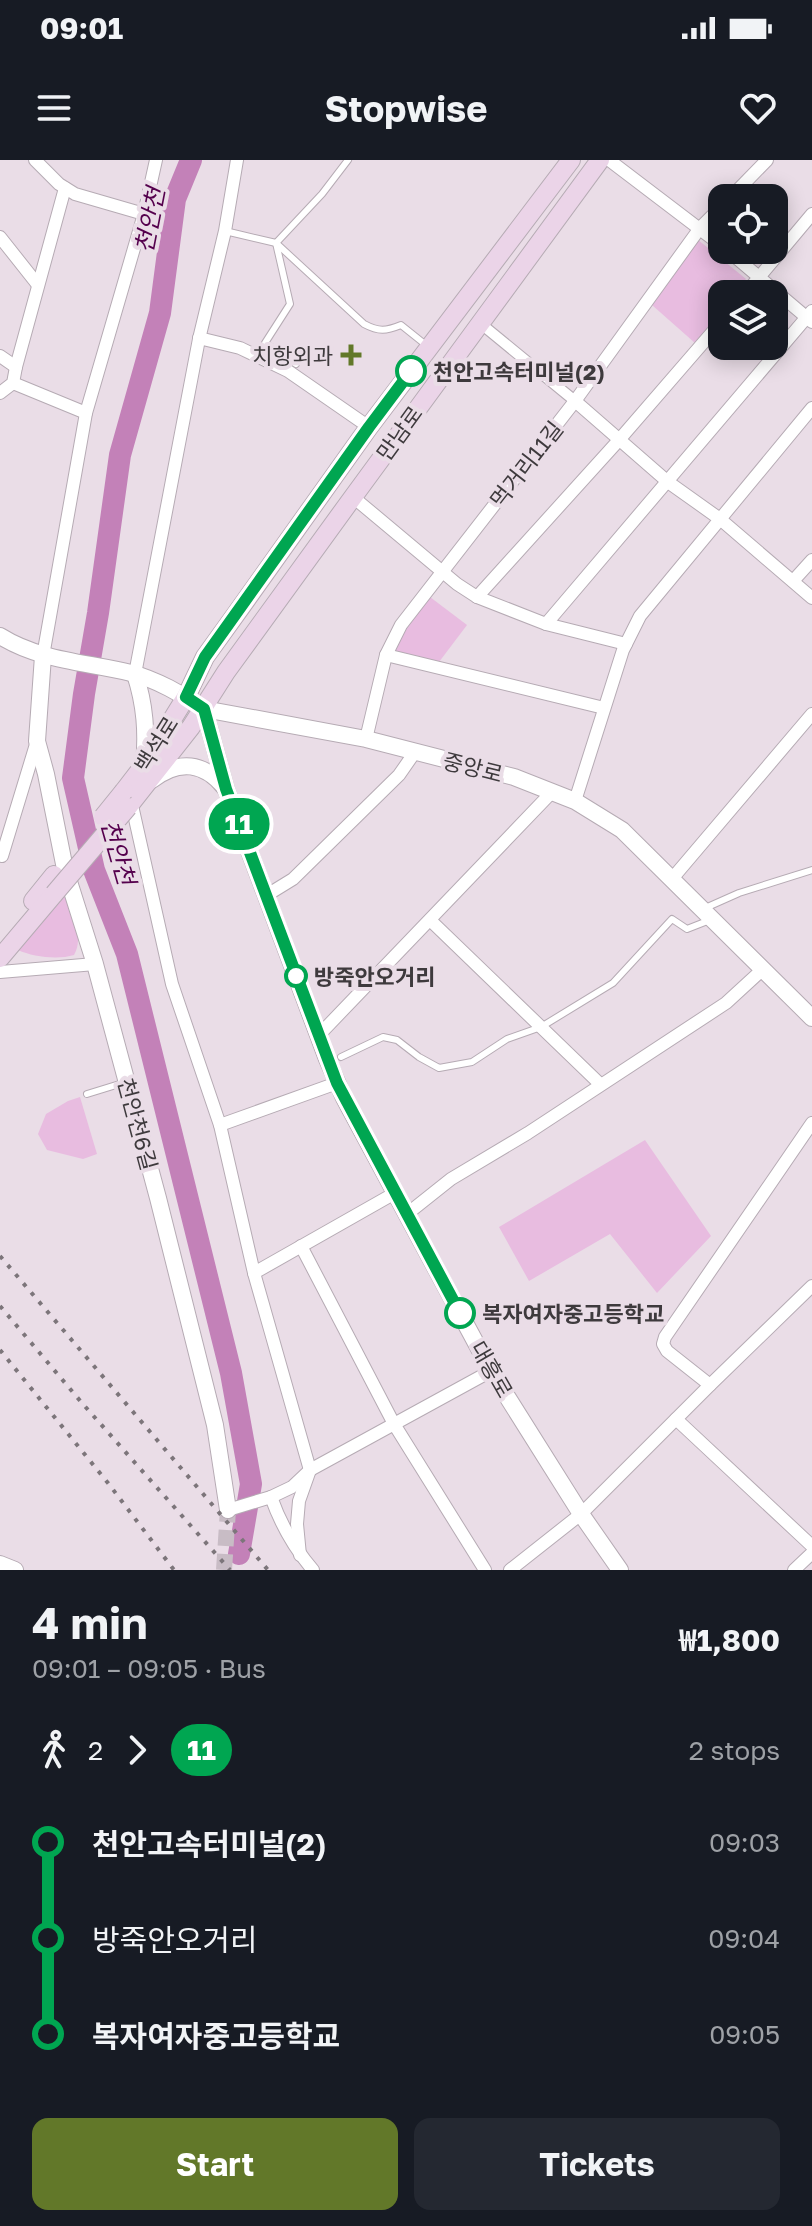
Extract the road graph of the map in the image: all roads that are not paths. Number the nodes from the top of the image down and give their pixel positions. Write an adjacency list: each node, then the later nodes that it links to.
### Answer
1 (35, 160): 10 (street)
2 (156, 160): 11 (street)
3 (237, 160): 15 (street)
4 (348, 160): 18 (lane)
5 (571, 160): 26 (main road, 만남로)
6 (600, 160): 23 (main road, 만남로)
7 (609, 160): 14 (street)
8 (767, 160): 9 (street)
9 (744, 184)
10 (65, 188): 11 (street); 21 (street)
11 (144, 214): 34 (street)
12 (812, 214): 20 (street)
13 (708, 220): 14 (street, 먹거리11길)
14 (700, 228): 16 (street); 32 (street, 먹거리11길)
15 (225, 231): 18 (lane); 25 (street)
16 (708, 235)
17 (0, 237): 21 (street)
18 (276, 243): 26 (lane); 28 (lane)
19 (744, 264): 20 (street)
20 (760, 278): 22 (street)
21 (38, 285): 29 (street)
22 (810, 317): 37 (street)
23 (480, 323): 32 (street); 38 (main road, 만남로)
24 (708, 337): 36 (street)
25 (199, 338): 35 (street, 만남로); 52 (street)
26 (429, 347): 35 (main road, 만남로)
27 (0, 356): 29 (street)
28 (296, 364)
29 (16, 367): 30 (street)
30 (13, 383): 31 (street); 34 (street)
31 (0, 393)
32 (575, 401): 36 (street); 41 (street, 먹거리11길)
33 (812, 408): 39 (street)
34 (86, 413): 51 (street)
35 (369, 427): 45 (main road, 만남로)
36 (619, 440): 37 (street); 43 (street)
37 (668, 482): 39 (street); 46 (street)
38 (353, 497): 41 (street); 47 (main road, 만남로)
39 (720, 519): 42 (street); 49 (street)
40 (812, 560): 42 (street)
41 (442, 572): 43 (street); 50 (street, 먹거리11길)
42 (793, 581): 44 (street)
43 (477, 597): 46 (street)
44 (812, 598)
45 (236, 614): 47 (main road); 53 (main road, 만남로)
46 (546, 624): 49 (street)
47 (258, 629): 55 (main road, 만남로)
48 (0, 636): 51 (street)
49 (626, 644): 54 (street)
50 (386, 655): 54 (street); 57 (street, 먹거리11길)
51 (50, 658): 52 (street); 58 (street, 천안천6길)
52 (135, 674): 53 (street); 60 (street)
53 (186, 697): 55 (street); 60 (main road, 백석로)
54 (604, 708): 65 (street)
55 (204, 709): 57 (street, 중앙로); 61 (main road, 백석로); 62 (street, 대흥로)
56 (812, 714): 68 (street)
57 (366, 739): 59 (street, 중앙로)
58 (37, 741): 66 (street, 천안천6길); 73 (street, 천안천6길)
59 (415, 752): 63 (street, 중앙로); 69 (street)
60 (144, 765): 64 (main road, 백석로)
61 (145, 786): 62 (street); 64 (main road, 백석로)
62 (226, 789): 69 (street, 대흥로)
63 (552, 792): 65 (street, 중앙로); 71 (street)
64 (128, 800): 72 (main road, bridge); 84 (street)
65 (575, 801): 68 (street, 중앙로)
66 (0, 854)
67 (812, 870): 70 (lane)
68 (671, 880): 70 (street, 중앙로)
69 (267, 895): 77 (street, 대흥로)
70 (708, 914): 74 (street, 중앙로); 76 (lane)
71 (430, 920): 76 (street); 77 (street)
72 (2, 959): 73 (street)
73 (95, 964): 79 (street, 천안천6길)
74 (762, 970): 75 (street, 중앙로); 81 (street)
75 (812, 1018)
76 (541, 1027): 78 (lane); 81 (street)
77 (318, 1036): 80 (street, 대흥로)
78 (341, 1057)
79 (126, 1082): 82 (lane); 96 (street, 천안천6길)
80 (337, 1083): 84 (street); 85 (street, 대흥로)
81 (600, 1084): 86 (street)
82 (87, 1094)
83 (812, 1123): 91 (street)
84 (220, 1125): 88 (street)
85 (395, 1193): 86 (street, 대흥로); 87 (street)
86 (407, 1214): 90 (street, 대흥로)
87 (301, 1246): 88 (street); 93 (street)
88 (254, 1273): 94 (street)
89 (812, 1286): 91 (street)
90 (491, 1371): 93 (street); 97 (street, 대흥로)
91 (710, 1385): 92 (street)
92 (676, 1419): 97 (street); 98 (street)
93 (394, 1424): 94 (street); 104 (street)
94 (310, 1470): 95 (street); 100 (street)
95 (269, 1498): 96 (street); 100 (street)
96 (231, 1509)
97 (581, 1514): 105 (street); 106 (street, 대흥로)
98 (812, 1546)
99 (812, 1553): 107 (street)
100 (300, 1555): 103 (street)
101 (0, 1564): 102 (street)
102 (15, 1570)
103 (313, 1570)
104 (485, 1570)
105 (510, 1570)
106 (620, 1570)
107 (794, 1570)

